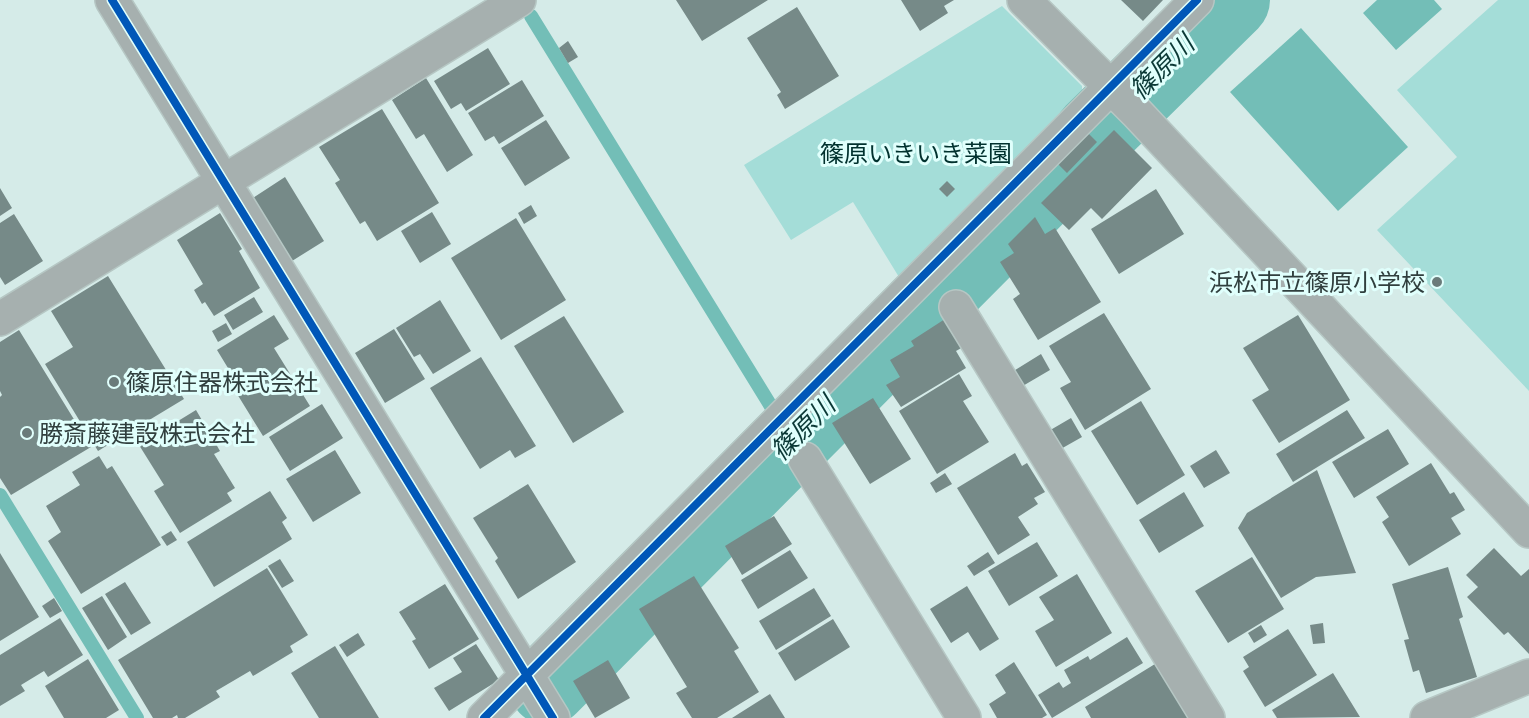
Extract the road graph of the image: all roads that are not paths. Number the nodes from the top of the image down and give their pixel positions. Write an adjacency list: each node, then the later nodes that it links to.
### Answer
1 (112, 0): 6 (street)
2 (519, 0): 6 (street)
3 (1024, 0): 5 (street)
4 (1197, 0): 5 (street)
5 (1121, 97): 10 (street); 11 (street)
6 (223, 181): 8 (street); 11 (street)
7 (956, 307): 16 (street)
8 (0, 319)
9 (805, 459): 15 (street)
10 (1529, 531)
11 (526, 675): 13 (street); 14 (street)
12 (1529, 676): 17 (street)
13 (483, 718)
14 (553, 718)
15 (964, 718)
16 (1208, 718)
17 (1427, 718)

